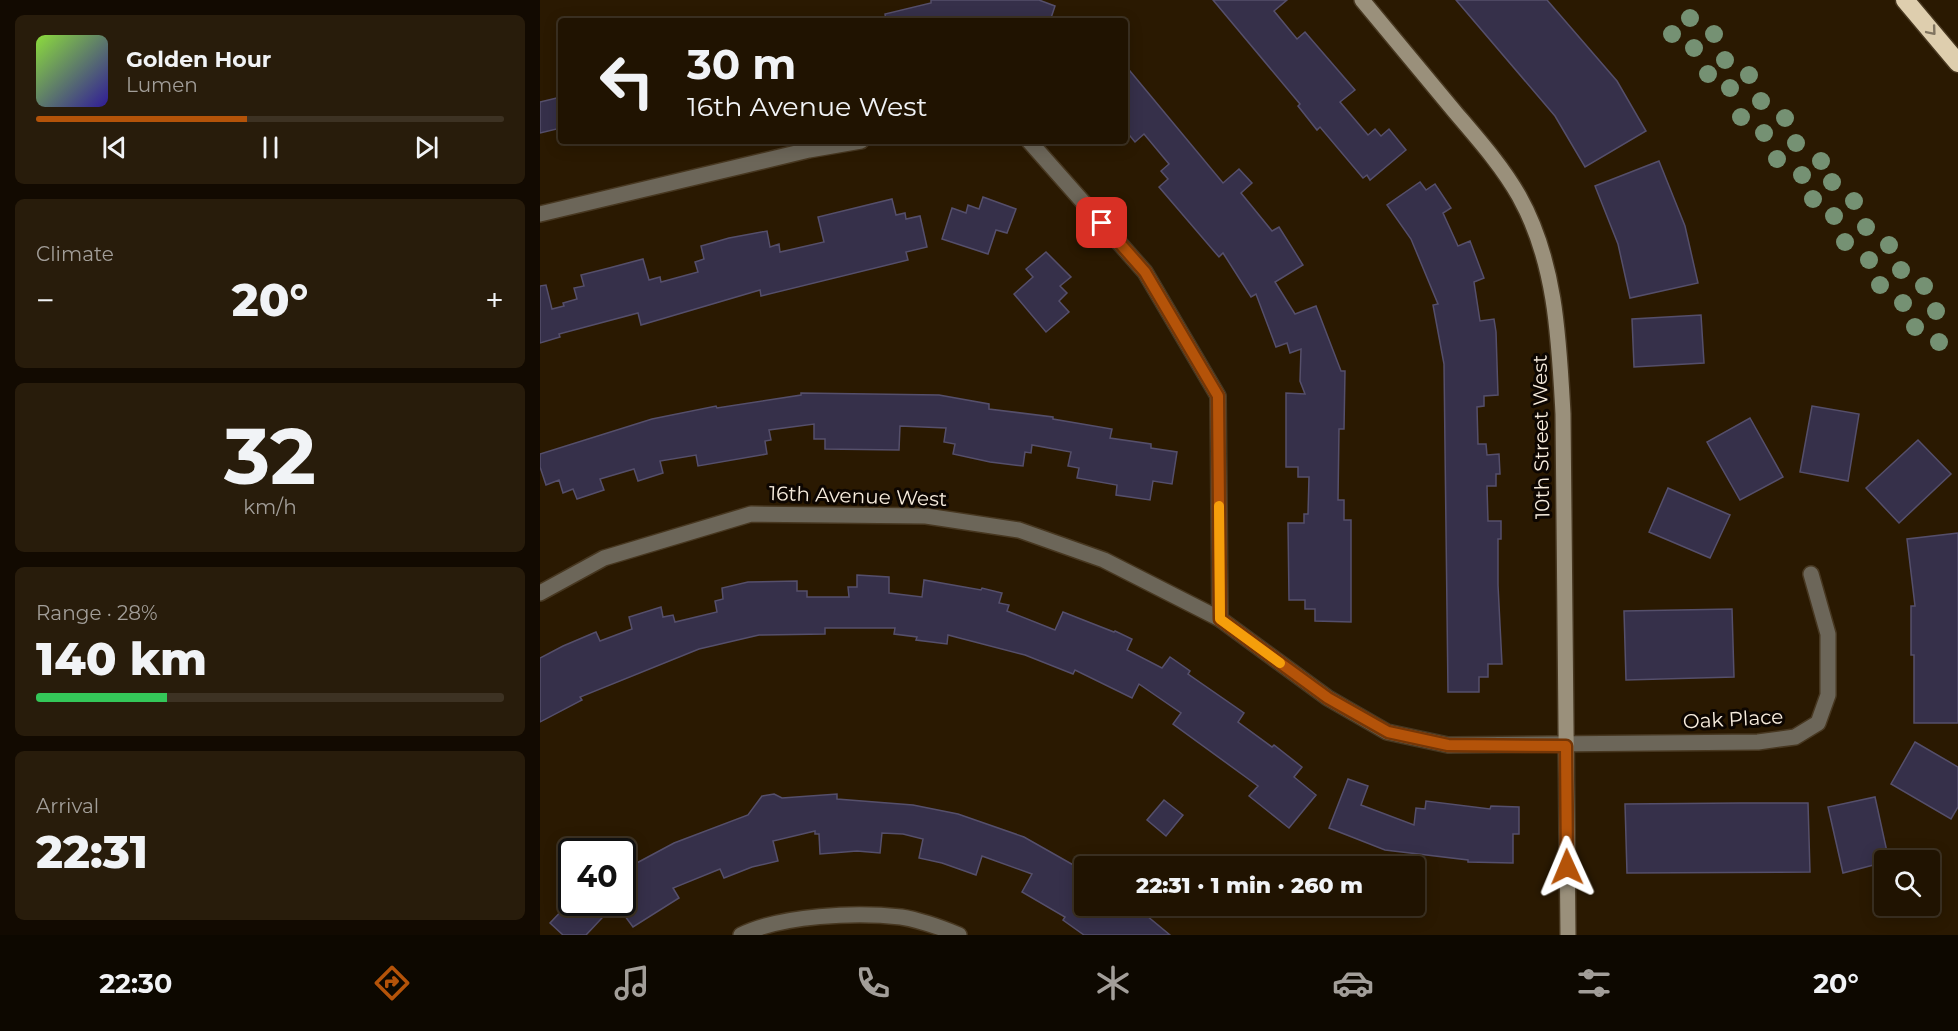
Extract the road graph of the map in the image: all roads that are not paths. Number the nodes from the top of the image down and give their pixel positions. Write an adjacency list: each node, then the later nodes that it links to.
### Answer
1 (1362, 0): 10 (street, 10th Street West)
2 (1905, 0): 3 (highway, one-way to 3)
3 (1958, 63)
4 (844, 144): 6 (street)
5 (1032, 144): 9 (street)
6 (540, 214)
7 (1811, 574): 10 (street, Oak Place)
8 (540, 593): 9 (street, 16th Avenue West)
9 (1220, 619): 10 (street, 16th Avenue West)
10 (1566, 746): 13 (street, 10th Street West)
11 (741, 935): 12 (street)
12 (959, 935)
13 (1568, 935)

